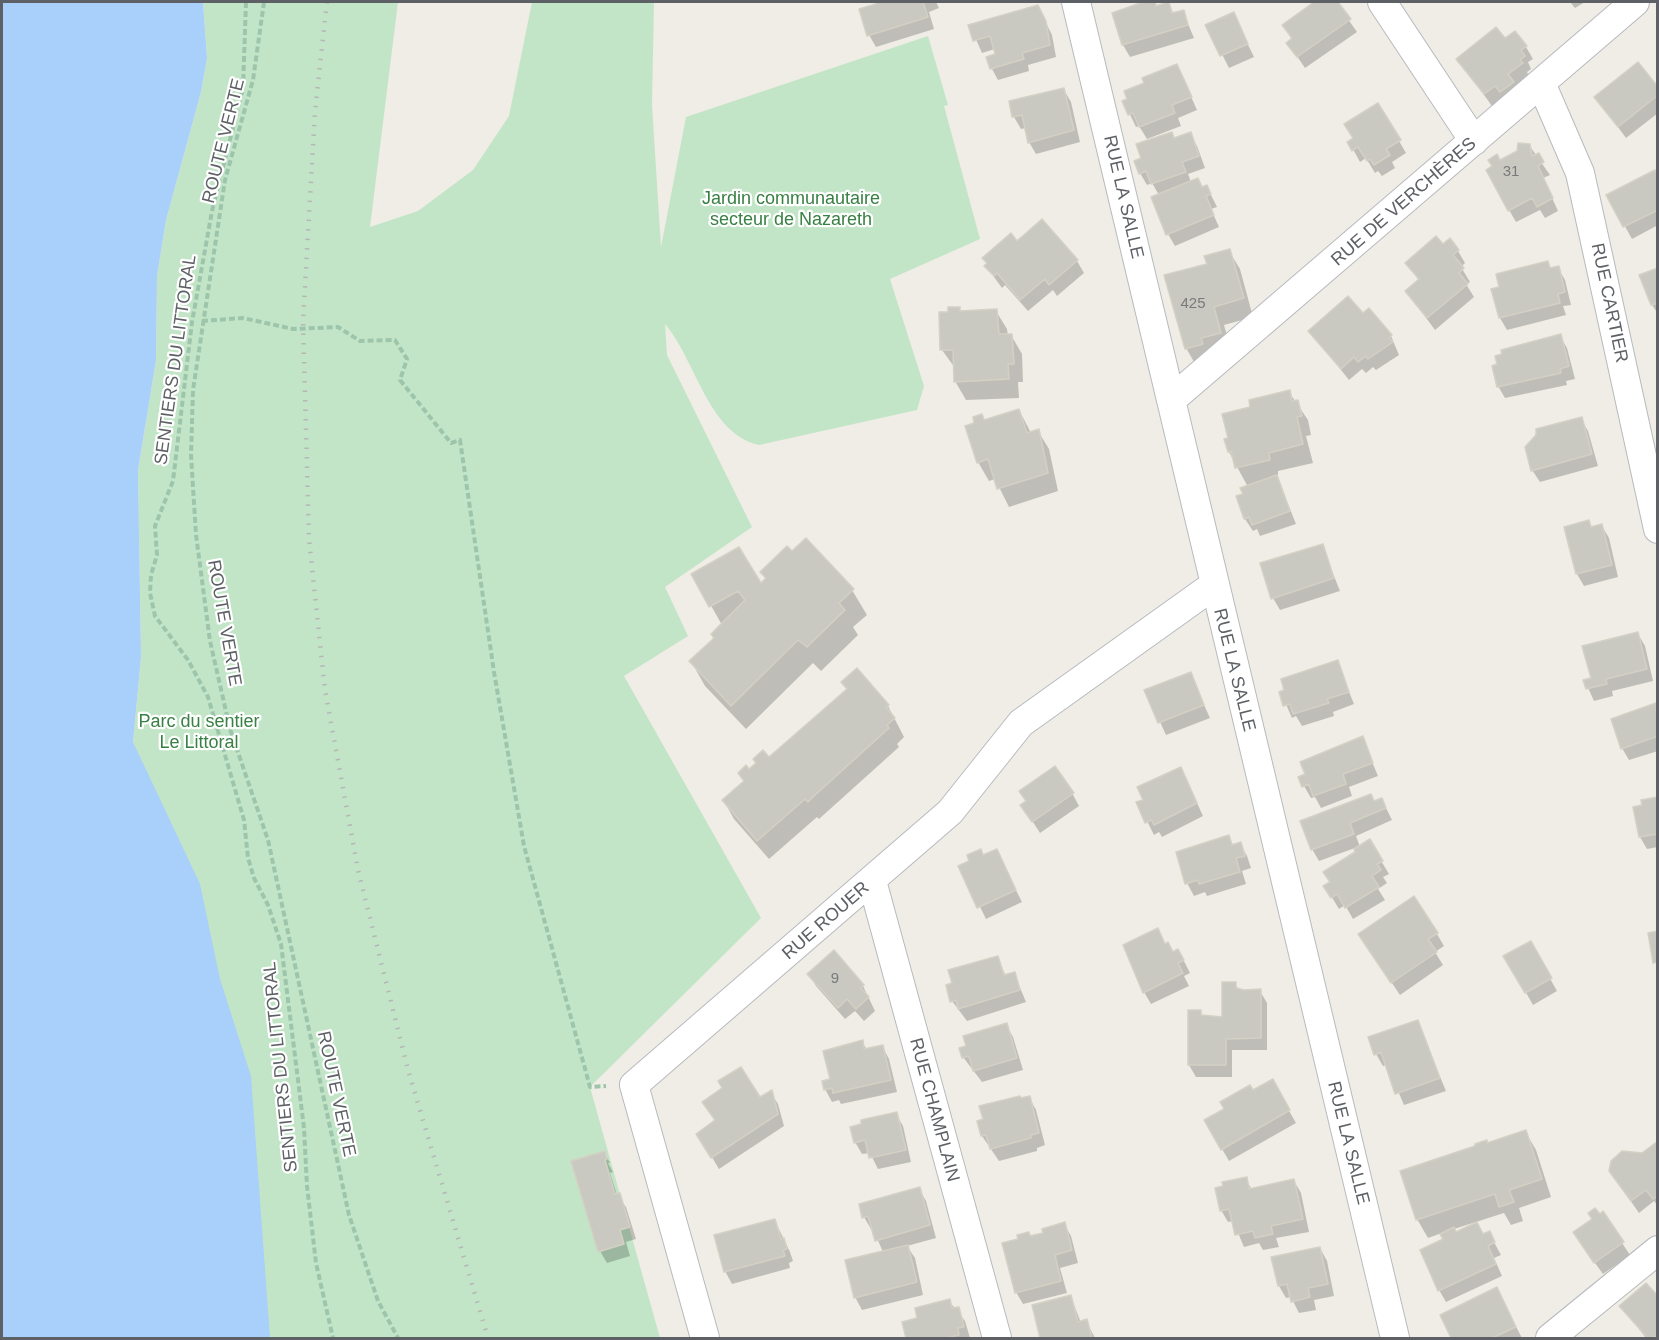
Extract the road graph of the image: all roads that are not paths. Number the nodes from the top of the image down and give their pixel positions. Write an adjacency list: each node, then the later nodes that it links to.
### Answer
1 (1076, 2): 6 (street, RUE LA SALLE)
2 (1382, 2): 5 (street)
3 (1635, 2): 4 (street, RUE DE VERCHÈRES)
4 (1541, 83): 5 (street, RUE DE VERCHÈRES); 7 (street, RUE CARTIER)
5 (1474, 141): 6 (street, RUE DE VERCHÈRES)
6 (1171, 400): 8 (street, RUE LA SALLE)
7 (1658, 529)
8 (1214, 585): 9 (street, RUE ROUER); 13 (street, RUE LA SALLE)
9 (872, 881): 11 (street, RUE ROUER); 12 (street, RUE CHAMPLAIN)
10 (1658, 1250): 14 (street)
11 (705, 1338)
12 (996, 1338)
13 (1395, 1338)
14 (1550, 1338)

